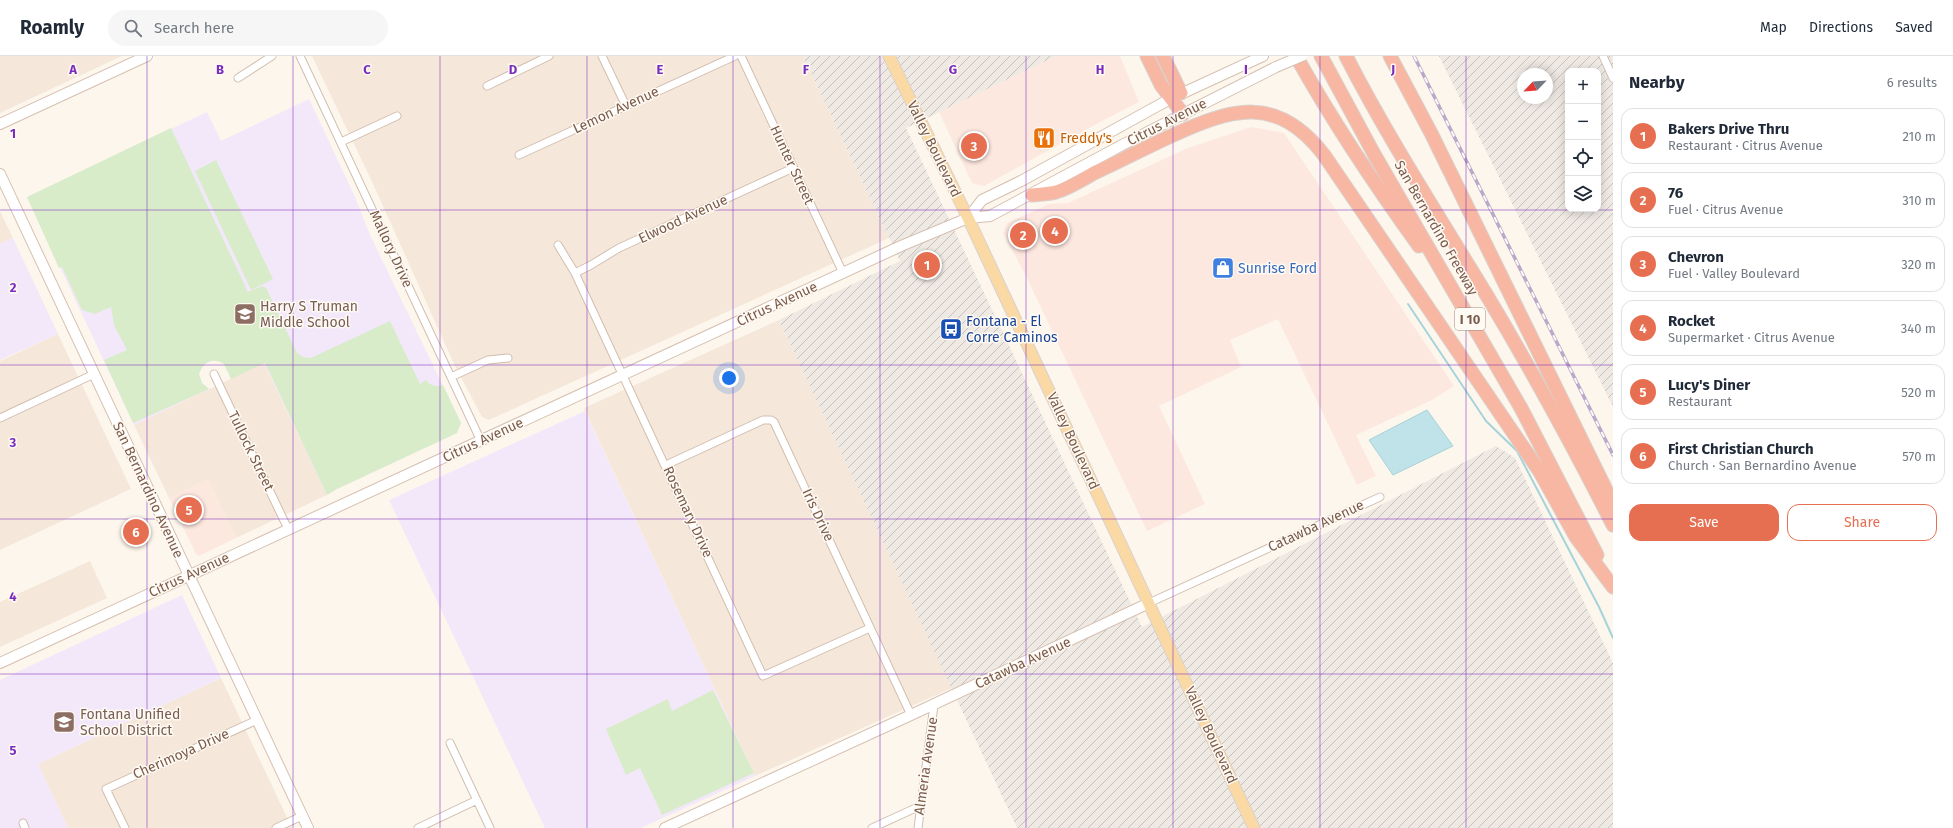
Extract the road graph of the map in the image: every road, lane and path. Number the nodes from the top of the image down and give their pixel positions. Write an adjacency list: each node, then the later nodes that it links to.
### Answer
1 (147, 56): 25 (main road)
2 (272, 56): 18 (street)
3 (300, 56): 26 (street, Mallory Drive)
4 (549, 56): 20 (street)
5 (602, 56): 22 (street)
6 (735, 56): 22 (street, Lemon Avenue)
7 (741, 56): 28 (street, Hunter Street)
8 (889, 56): 31 (main road, Valley Boulevard)
9 (1147, 56): 21 (highway)
10 (1163, 56): 21 (highway)
11 (1263, 56): 21 (main road, Citrus Avenue)
12 (1296, 56): 35 (highway)
13 (1302, 56): 23 (main road, Citrus Avenue, bridge)
14 (1321, 56): 35 (highway, San Bernardino Freeway / I 10)
15 (1346, 56): 46 (highway, San Bernardino Freeway / I 10)
16 (1390, 56): 45 (highway)
17 (1602, 56): 19 (street)
18 (238, 78)
19 (1613, 78)
20 (487, 86)
21 (1175, 96): 23 (highway); 31 (main road, Citrus Avenue)
22 (626, 106): 27 (street, Lemon Avenue)
23 (1183, 114): 30 (main road, Citrus Avenue)
24 (397, 116): 26 (street)
25 (0, 124)
26 (341, 142): 40 (street, Mallory Drive)
27 (519, 155)
28 (793, 168): 33 (street, Elwood Avenue); 34 (street, Hunter Street)
29 (0, 174): 37 (main road, San Bernardino Avenue)
30 (1032, 195): 31 (main road, Citrus Avenue); 49 (highway)
31 (968, 218): 34 (main road, Citrus Avenue); 50 (main road, Valley Boulevard)
32 (558, 245): 33 (street, Rosemary Drive)
33 (575, 273): 39 (street, Rosemary Drive)
34 (843, 273): 39 (main road, Citrus Avenue)
35 (1462, 306): 49 (highway, San Bernardino Freeway / I 10)
36 (508, 358): 40 (street)
37 (94, 374): 41 (street); 48 (main road, San Bernardino Avenue)
38 (214, 374): 47 (street, Tullock Street)
39 (623, 375): 42 (main road, Citrus Avenue); 43 (street, Rosemary Drive)
40 (451, 377): 42 (street, Mallory Drive)
41 (0, 418)
42 (481, 441): 47 (main road, Citrus Avenue)
43 (666, 465): 51 (street, Iris Drive); 51 (street, Rosemary Drive)
44 (1380, 497): 50 (street, Catawba Avenue)
45 (1613, 504)
46 (1613, 525)
47 (288, 530): 48 (main road, Citrus Avenue)
48 (189, 575): 52 (main road, Citrus Avenue); 55 (main road, San Bernardino Avenue)
49 (1613, 586)
50 (1149, 603): 53 (main road, Catawba Avenue); 68 (main road, Valley Boulevard)
51 (870, 628): 54 (street, Iris Drive)
52 (0, 663)
53 (934, 705): 54 (main road, Catawba Avenue); 58 (street, Almeria Avenue)
54 (911, 715): 65 (main road, Catawba Avenue)
55 (257, 720): 59 (main road, San Bernardino Avenue); 60 (street, Cherimoya Drive)
56 (450, 742): 57 (street)
57 (476, 800): 63 (street); 64 (street)
58 (920, 806): 66 (street); 67 (street, Almeria Avenue)
59 (302, 816): 61 (street); 62 (main road, San Bernardino Avenue)
60 (125, 828)
61 (276, 828)
62 (308, 828)
63 (418, 828)
64 (490, 828)
65 (665, 828)
66 (872, 828)
67 (918, 828)
68 (1254, 828)

